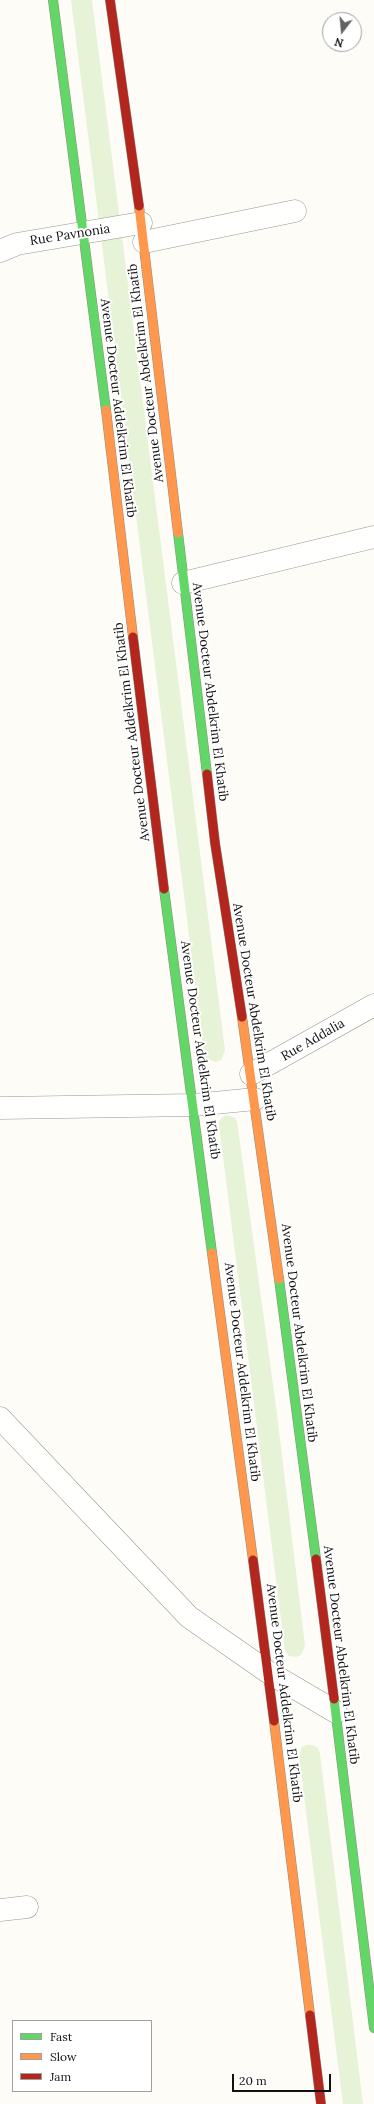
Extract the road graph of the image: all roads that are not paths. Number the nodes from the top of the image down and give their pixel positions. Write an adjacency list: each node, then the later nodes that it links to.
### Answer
1 (53, 0): 4 (main road, Avenue Docteur Addelkrim El Khatib)
2 (110, 0): 5 (main road, Avenue Docteur Abdelkrim El Khatib)
3 (296, 211): 5 (street, Rue Pavnonia)
4 (82, 233): 5 (street, Rue Pavnonia); 6 (street, Rue Pavnonia); 12 (main road, Avenue Docteur Addelkrim El Khatib)
5 (143, 233): 8 (main road, Avenue Docteur Abdelkrim El Khatib)
6 (0, 251)
7 (374, 537): 8 (street)
8 (183, 583): 10 (main road, Avenue Docteur Abdelkrim El Khatib)
9 (374, 1005): 10 (street, Rue Addalia)
10 (251, 1074): 11 (main road, Avenue Docteur Abdelkrim El Khatib)
11 (255, 1099): 12 (street); 16 (main road, Avenue Docteur Abdelkrim El Khatib)
12 (194, 1106): 13 (street); 15 (main road, Avenue Docteur Addelkrim El Khatib)
13 (0, 1108)
14 (0, 1418): 15 (street)
15 (268, 1672): 16 (street); 20 (main road, Avenue Docteur Addelkrim El Khatib)
16 (336, 1712): 19 (main road, Avenue Docteur Abdelkrim El Khatib)
17 (27, 1907): 18 (street)
18 (0, 1910)
19 (374, 2028)
20 (321, 2104)

